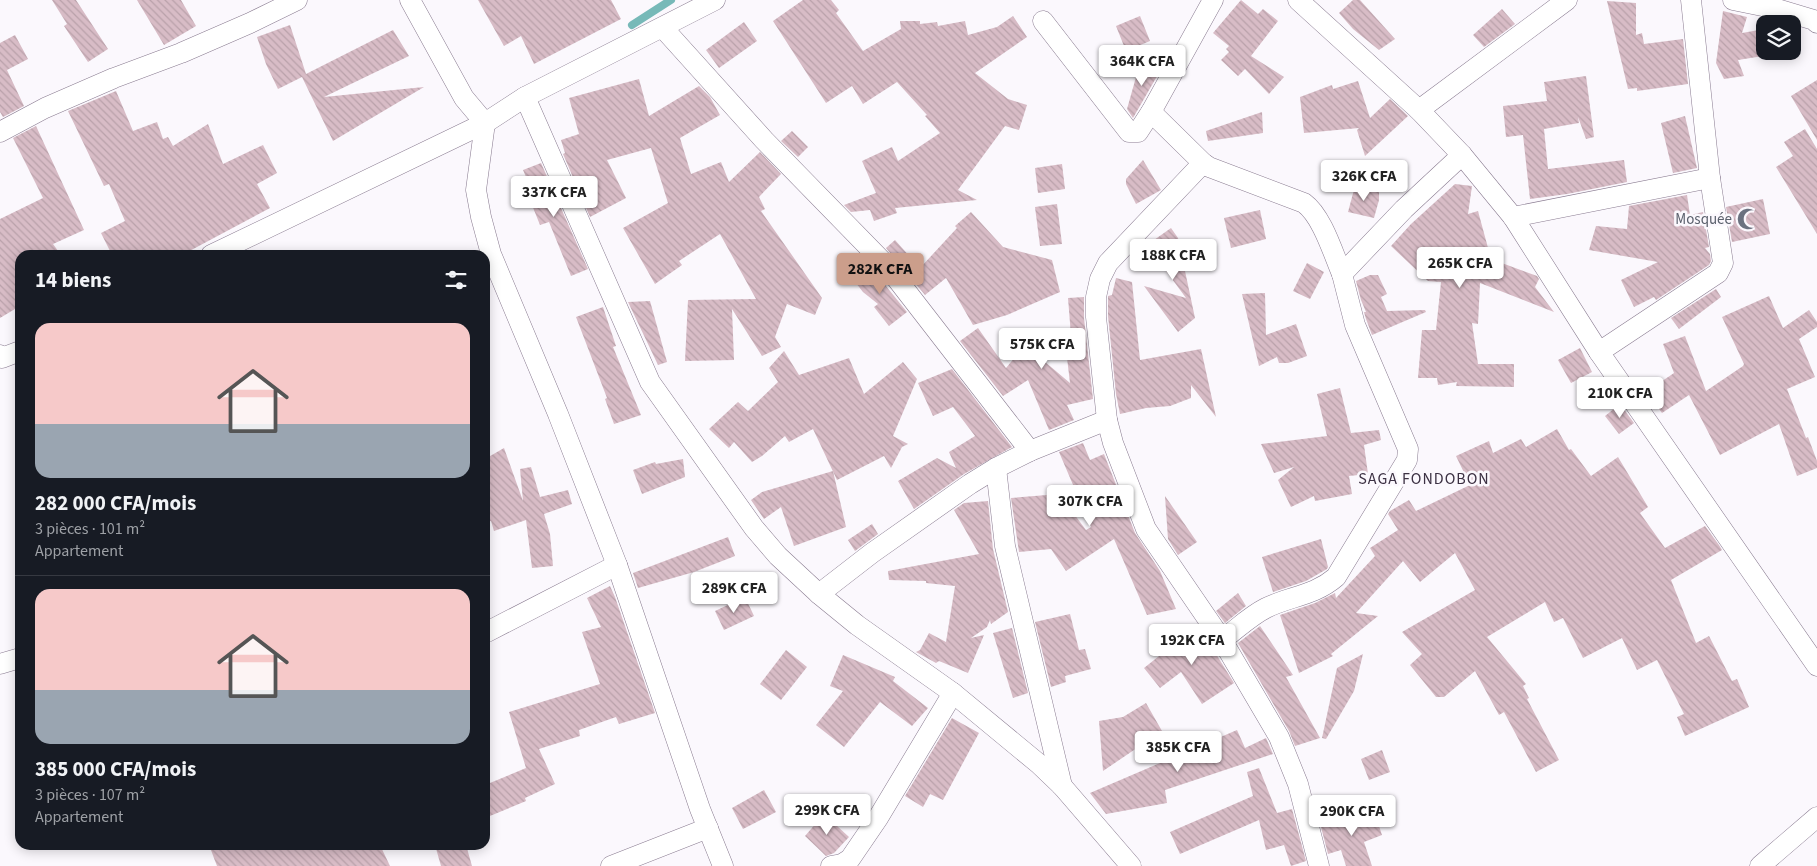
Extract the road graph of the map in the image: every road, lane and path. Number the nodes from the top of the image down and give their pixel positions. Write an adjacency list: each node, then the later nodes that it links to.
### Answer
1 (297, 0): 16 (street)
2 (410, 0): 15 (street)
3 (715, 0): 11 (street)
4 (1213, 0): 14 (street)
5 (1298, 0): 13 (street)
6 (1567, 0): 13 (street)
7 (1691, 0): 19 (street)
8 (1733, 0): 10 (street)
9 (1042, 21): 14 (street)
10 (1817, 23)
11 (663, 28): 12 (street); 29 (street)
12 (525, 97): 15 (street); 32 (street)
13 (1419, 110): 17 (street)
14 (1151, 112): 18 (street)
15 (484, 123): 21 (street); 22 (street)
16 (0, 132)
17 (1462, 155): 20 (street); 24 (street)
18 (1203, 163): 24 (street); 28 (street)
19 (1710, 178): 20 (street); 25 (street)
20 (1513, 217): 25 (street)
21 (221, 250)
22 (490, 250)
23 (490, 250): 31 (street)
24 (1342, 274): 34 (street)
25 (1599, 352): 37 (street)
26 (15, 353): 27 (street)
27 (1, 358)
28 (1107, 420): 29 (street); 34 (street)
29 (1030, 451): 30 (street)
30 (996, 468): 32 (street); 39 (street)
31 (617, 565): 33 (street); 41 (street)
32 (819, 594): 38 (street)
33 (490, 630)
34 (1222, 640): 46 (street)
35 (15, 660): 36 (street)
36 (0, 664)
37 (1817, 666)
38 (953, 693): 39 (street); 44 (street)
39 (1062, 786): 45 (street)
40 (1817, 817): 47 (street)
41 (708, 828): 42 (street); 43 (street)
42 (611, 866)
43 (724, 866)
44 (832, 866)
45 (1130, 866)
46 (1319, 866)
47 (1760, 866)

